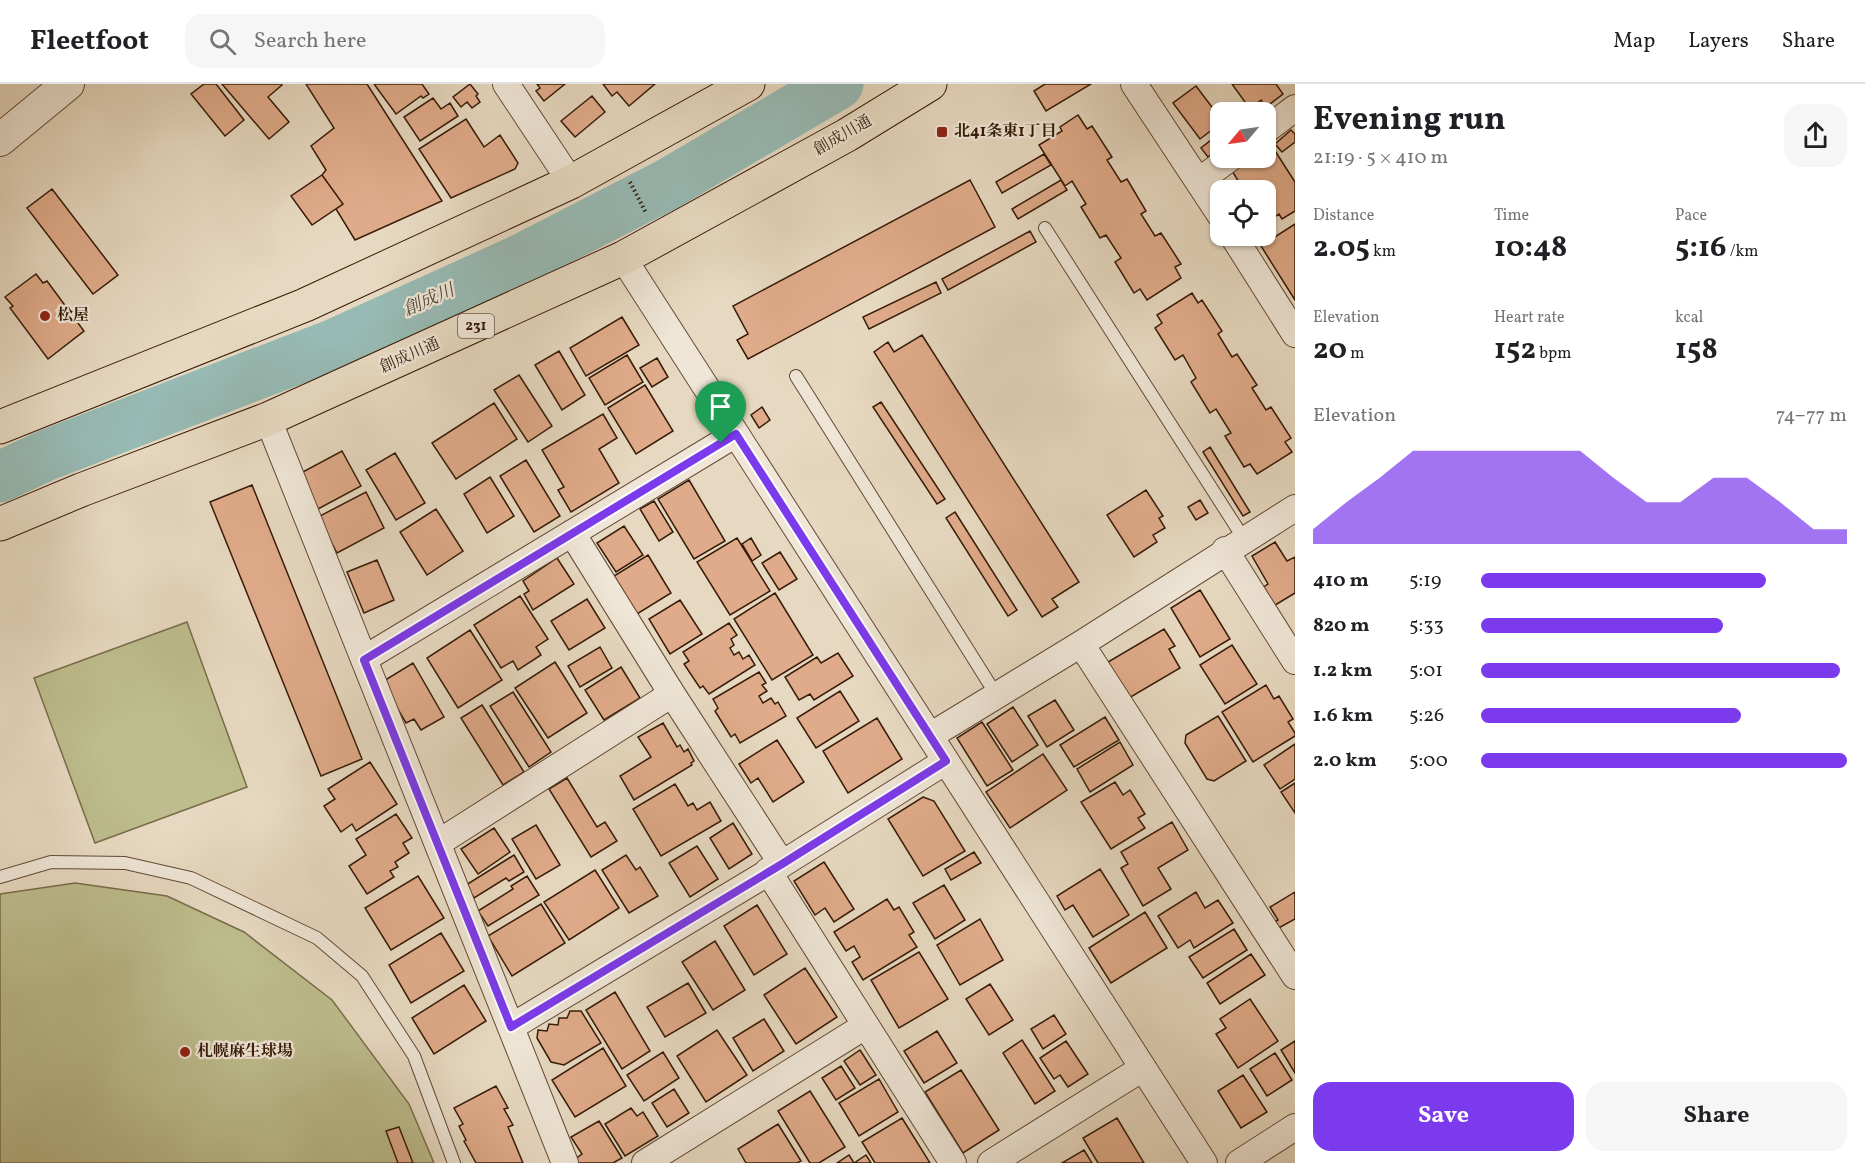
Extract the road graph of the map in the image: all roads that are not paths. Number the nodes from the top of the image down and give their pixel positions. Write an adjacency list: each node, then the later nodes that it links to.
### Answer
1 (68, 84): 8 (street)
2 (506, 84): 11 (street)
3 (748, 84): 11 (highway)
4 (930, 84): 15 (highway, 創成川通 / 231)
5 (1134, 84): 10 (street)
6 (1295, 108): 7 (street)
7 (1276, 122)
8 (0, 140)
9 (1217, 168): 10 (street)
10 (1199, 181): 12 (street)
11 (571, 182): 19 (highway)
12 (1210, 198)
13 (1045, 228): 24 (lane)
14 (1239, 246): 16 (street)
15 (623, 258): 18 (highway, 創成川通 / 231); 20 (street)
16 (1295, 334)
17 (796, 376): 29 (lane)
18 (268, 418): 22 (highway, 創成川通 / 231); 26 (street)
19 (0, 427)
20 (736, 434): 23 (street); 30 (street)
21 (1295, 508): 24 (street)
22 (0, 524)
23 (572, 533): 26 (street); 28 (street)
24 (1235, 545): 25 (street); 27 (street)
25 (1081, 644): 29 (street); 35 (street)
26 (364, 660): 32 (street)
27 (1295, 661)
28 (672, 694): 32 (street); 33 (street)
29 (998, 696): 30 (street)
30 (930, 736): 31 (street)
31 (946, 761): 33 (street); 38 (street)
32 (438, 843): 37 (street)
33 (775, 867): 36 (street); 37 (street)
34 (0, 877): 40 (lane)
35 (1295, 976)
36 (865, 1026): 42 (street); 43 (street)
37 (511, 1027): 41 (street)
38 (1143, 1068): 44 (street); 45 (street)
39 (1295, 1127): 46 (street)
40 (454, 1163)
41 (565, 1163)
42 (645, 1163)
43 (953, 1163)
44 (991, 1163)
45 (1204, 1163)
46 (1239, 1163)

